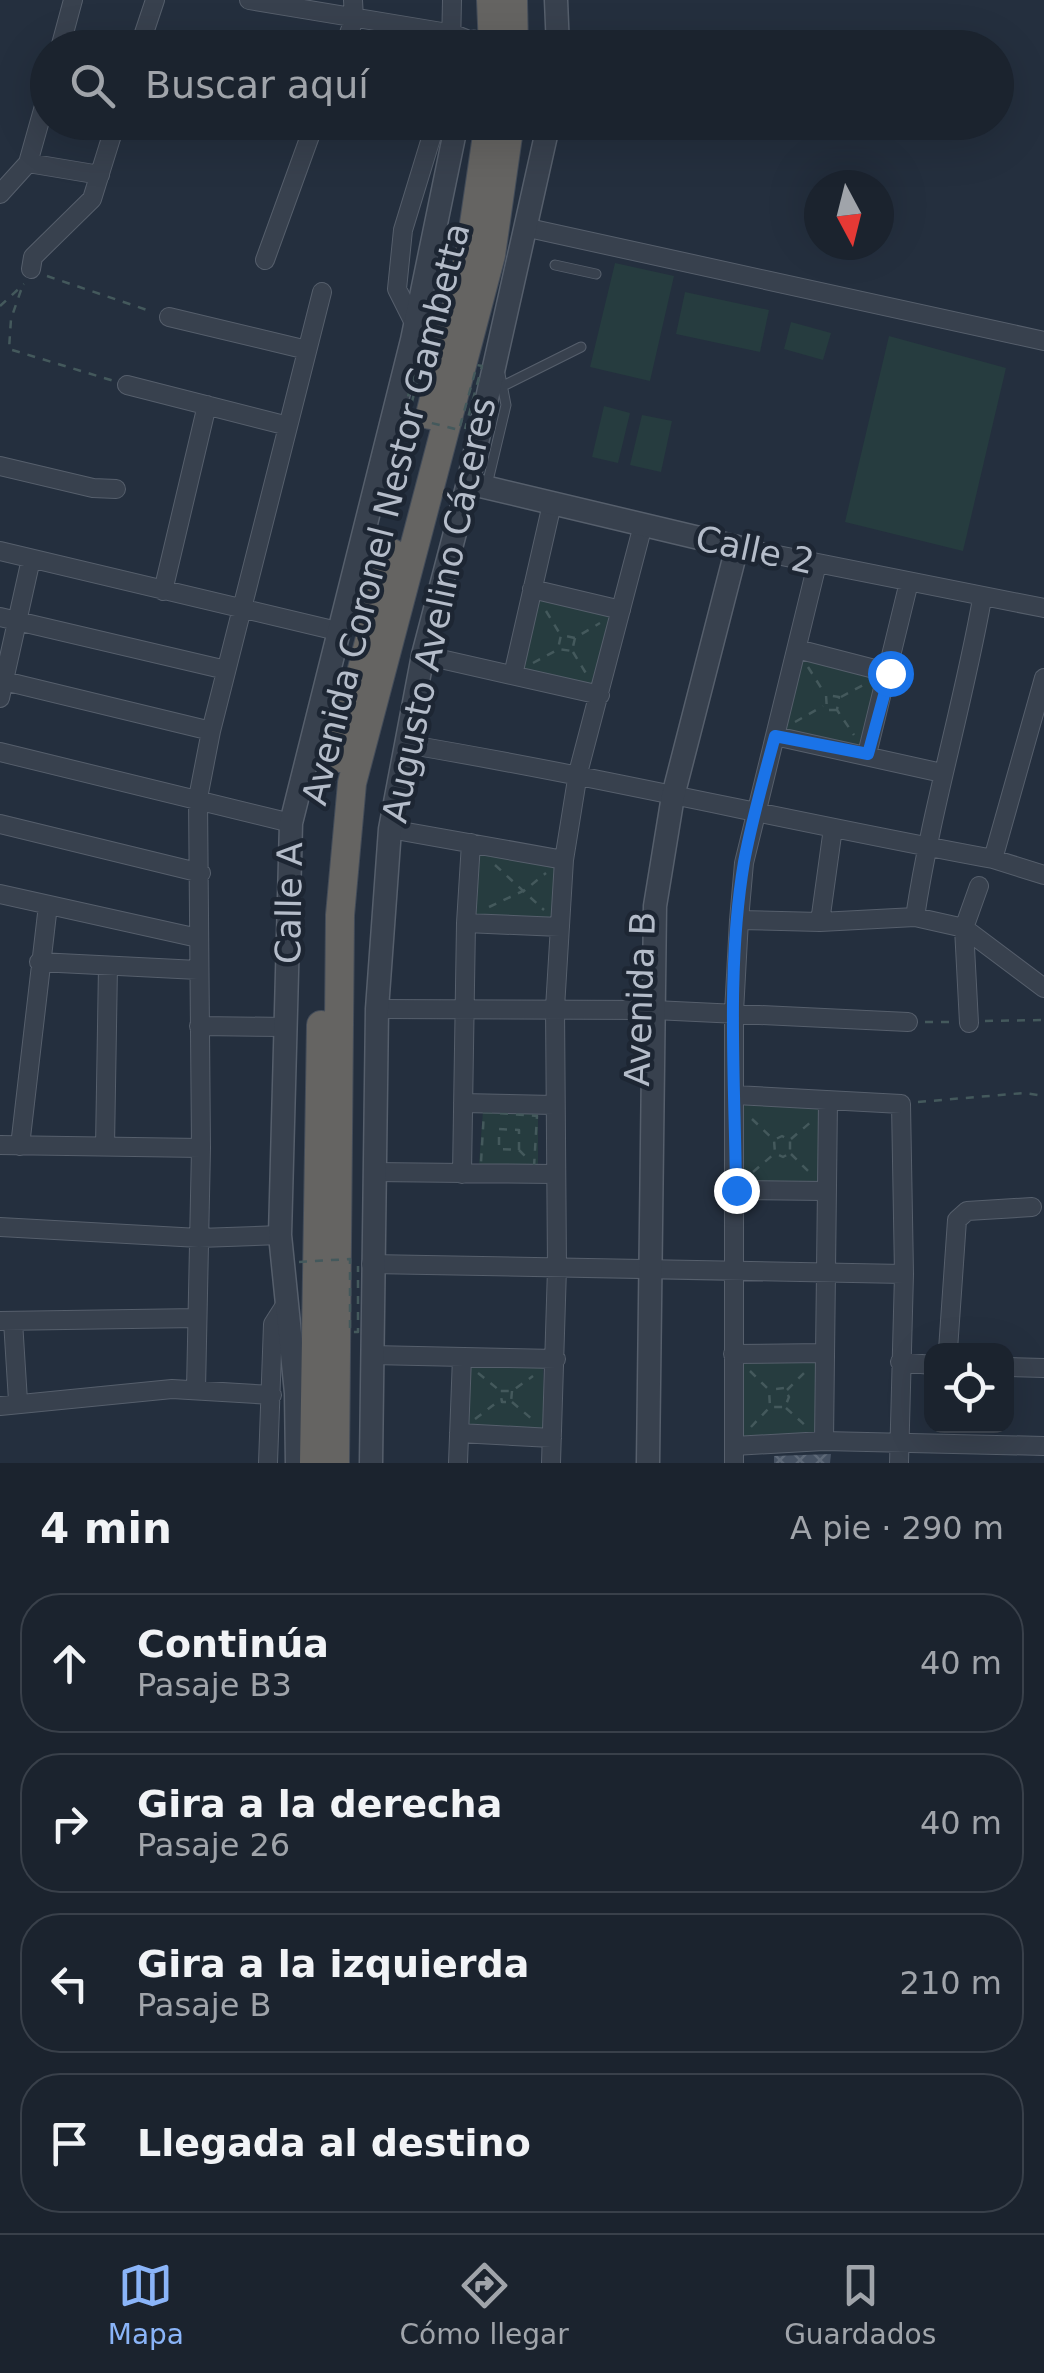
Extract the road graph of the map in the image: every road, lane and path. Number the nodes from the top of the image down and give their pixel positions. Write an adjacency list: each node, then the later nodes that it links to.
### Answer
1 (73, 0): 11 (street)
2 (155, 0): 12 (street)
3 (250, 0): 10 (street)
4 (353, 0): 10 (street)
5 (452, 0): 15 (street)
6 (478, 0): 16 (highway)
7 (491, 0): 17 (highway)
8 (513, 0): 18 (highway)
9 (556, 0): 19 (street)
10 (354, 20): 13 (street); 14 (street)
11 (65, 30)
12 (145, 30)
13 (350, 30)
14 (402, 30)
15 (464, 30)
16 (472, 30)
17 (476, 30)
18 (514, 30)
19 (557, 30)
20 (34, 140): 28 (street)
21 (111, 140): 29 (street)
22 (308, 140): 32 (street)
23 (430, 140): 40 (street)
24 (453, 140): 40 (street, Calle A)
25 (487, 140): 224 (highway, Avenida Coronel Nestor Gambetta)
26 (507, 140): 225 (highway, Avenida Coronel Nestor Gambetta)
27 (546, 140): 31 (street, Augusto Avelino Cáceres)
28 (28, 162): 29 (street); 30 (street)
29 (100, 175): 34 (street)
30 (0, 194)
31 (524, 227): 41 (street); 46 (street, Augusto Avelino Cáceres)
32 (265, 260)
33 (555, 265): 35 (lane)
34 (32, 269): 36 (path); 39 (path)
35 (596, 274)
36 (22, 289): 38 (path); 43 (path)
37 (322, 292): 45 (street)
38 (0, 306)
39 (169, 317): 45 (street)
40 (415, 324): 74 (street, Calle A)
41 (1044, 341)
42 (0, 342): 43 (path)
43 (6, 344): 47 (path)
44 (581, 347): 48 (lane)
45 (307, 350): 51 (street)
46 (494, 357): 48 (lane); 54 (street, Augusto Avelino Cáceres)
47 (128, 385): 49 (street)
48 (503, 386): 54 (lane)
49 (208, 405): 51 (street); 63 (street)
50 (404, 412): 52 (path, bridge)
51 (288, 426): 68 (street)
52 (465, 429)
53 (0, 466): 55 (street)
54 (477, 486): 56 (street, Calle 2); 81 (street, Augusto Avelino Cáceres)
55 (116, 488)
56 (552, 504): 57 (street, Calle 2); 64 (street)
57 (643, 525): 58 (street, Calle 2); 70 (street)
58 (730, 545): 61 (street, Calle 2); 111 (street, Avenida B)
59 (0, 551): 60 (street)
60 (32, 560): 63 (street); 73 (street)
61 (817, 564): 62 (street, Calle 2); 82 (street)
62 (909, 582): 65 (street, Calle 2); 89 (street)
63 (163, 591): 68 (street)
64 (536, 596): 66 (path); 70 (street); 72 (path); 76 (path); 87 (street)
65 (982, 599): 67 (street, Calle 2); 110 (street)
66 (557, 607)
67 (1044, 608)
68 (242, 609): 74 (street); 85 (street)
69 (590, 614): 70 (path)
70 (614, 614): 75 (path); 77 (path); 94 (street)
71 (0, 617): 73 (street)
72 (537, 620)
73 (19, 622): 85 (street); 93 (street)
74 (337, 631): 114 (street, Calle A)
75 (603, 634)
76 (561, 635): 77 (path); 78 (path)
77 (575, 638): 80 (path)
78 (558, 649): 80 (path); 87 (path)
79 (529, 651): 87 (path)
80 (572, 651): 94 (path)
81 (423, 654): 87 (street); 106 (street, Augusto Avelino Cáceres)
82 (800, 655): 84 (path); 89 (street); 91 (path); 95 (path); 104 (street)
83 (594, 665): 94 (path)
84 (822, 666)
85 (226, 670): 103 (street)
86 (541, 670): 87 (path)
87 (519, 671): 94 (street)
88 (856, 675): 89 (path)
89 (882, 676): 96 (path); 97 (path); 107 (street)
90 (574, 677): 94 (path)
91 (800, 678)
92 (1044, 678): 120 (street)
93 (2, 686): 103 (street)
94 (595, 688): 109 (street)
95 (826, 695): 97 (path); 98 (path)
96 (870, 695)
97 (839, 697): 100 (path)
98 (824, 705): 100 (path); 104 (path)
99 (792, 710): 104 (path)
100 (838, 710): 107 (path)
101 (862, 725): 107 (path)
102 (806, 730): 104 (path)
103 (211, 731): 112 (street)
104 (782, 731): 107 (street); 113 (street)
105 (840, 737): 107 (path)
106 (406, 744): 109 (street); 117 (street, Augusto Avelino Cáceres)
107 (863, 747): 110 (street)
108 (0, 752): 112 (street)
109 (578, 772): 111 (street); 122 (street)
110 (942, 773): 119 (street)
111 (665, 795): 113 (street); 145 (street, Avenida B)
112 (198, 798): 114 (street); 123 (street)
113 (755, 813): 116 (street); 132 (street)
114 (291, 822): 150 (street, Calle A)
115 (0, 824): 123 (street)
116 (833, 828): 119 (street); 133 (street)
117 (390, 829): 118 (street); 143 (street, Augusto Avelino Cáceres)
118 (472, 843): 122 (street); 134 (street)
119 (925, 847): 120 (street); 131 (street)
120 (993, 860): 124 (street)
121 (490, 861): 126 (path)
122 (559, 862): 126 (path); 135 (street)
123 (201, 873): 137 (street)
124 (1044, 875)
125 (978, 886): 136 (street)
126 (525, 890): 129 (path); 130 (path)
127 (0, 894): 128 (street)
128 (48, 905): 137 (street); 138 (street)
129 (487, 908)
130 (532, 917)
131 (915, 918): 133 (street); 136 (street)
132 (738, 920): 133 (street); 146 (street)
133 (820, 922)
134 (466, 923): 135 (street); 144 (street)
135 (560, 927): 142 (street)
136 (964, 928): 141 (street); 148 (street)
137 (198, 938): 140 (street)
138 (39, 962): 139 (street); 163 (street)
139 (108, 966): 140 (street); 164 (street)
140 (198, 970): 149 (street)
141 (1044, 988)
142 (555, 1008): 144 (street); 145 (street); 155 (street)
143 (376, 1009): 144 (street); 169 (street, Augusto Avelino Cáceres)
144 (464, 1010): 154 (street)
145 (646, 1010): 146 (street); 181 (street, Avenida B)
146 (734, 1012): 147 (street); 151 (street)
147 (908, 1022)
148 (969, 1022)
149 (199, 1026): 150 (street); 165 (street)
150 (287, 1027): 176 (street, Calle A)
151 (735, 1094): 153 (street); 172 (street)
152 (1044, 1096): 156 (path)
153 (828, 1101): 156 (street); 173 (street)
154 (463, 1104): 155 (street); 170 (street)
155 (554, 1104): 171 (street)
156 (901, 1104): 184 (street)
157 (537, 1116): 157 (path)
158 (820, 1119): 161 (path)
159 (744, 1128): 160 (path)
160 (774, 1140): 161 (path); 167 (path)
161 (790, 1140): 168 (path)
162 (0, 1145): 163 (street)
163 (20, 1146): 164 (street)
164 (105, 1147): 165 (street)
165 (201, 1148): 177 (street)
166 (519, 1150): 166 (path)
167 (774, 1153): 168 (path); 172 (path)
168 (790, 1153): 173 (path)
169 (374, 1172): 170 (street); 179 (street, Augusto Avelino Cáceres)
170 (462, 1174): 171 (street)
171 (554, 1174): 180 (street)
172 (741, 1185): 173 (street); 182 (street)
173 (821, 1185): 183 (street)
174 (1032, 1208): 188 (street)
175 (0, 1227): 177 (street)
176 (280, 1235): 177 (street); 185 (street, Calle A)
177 (198, 1238): 186 (street)
178 (298, 1262): 179 (path, bridge)
179 (365, 1265): 180 (street); 189 (street, Augusto Avelino Cáceres)
180 (557, 1268): 181 (street); 192 (street)
181 (642, 1269): 182 (street); 229 (street, Avenida B); 230 (street, Avenida B)
182 (733, 1270): 183 (street); 193 (street)
183 (826, 1272): 184 (street); 191 (street)
184 (904, 1274): 194 (street)
185 (286, 1302): 205 (street); 223 (street, Calle A)
186 (197, 1318): 187 (street); 200 (street)
187 (7, 1321): 208 (street)
188 (948, 1343)
189 (372, 1355): 190 (street); 226 (street, Augusto Avelino Cáceres)
190 (462, 1357): 192 (street); 215 (street)
191 (820, 1358): 193 (street); 202 (path); 218 (street)
192 (556, 1359): 217 (street)
193 (738, 1360): 201 (path); 221 (street)
194 (900, 1362): 195 (street); 219 (street)
195 (924, 1364)
196 (489, 1368): 203 (path)
197 (1014, 1368): 198 (street)
198 (1044, 1368)
199 (524, 1370): 204 (path)
200 (196, 1390): 205 (street); 208 (street)
201 (769, 1390): 202 (path); 210 (path)
202 (786, 1390): 211 (path)
203 (500, 1391): 204 (path); 206 (path)
204 (512, 1391): 207 (path)
205 (272, 1394): 222 (street)
206 (500, 1400): 207 (path); 215 (path)
207 (511, 1402): 217 (path)
208 (9, 1404)
209 (470, 1404): 215 (path)
210 (770, 1406): 211 (path); 216 (path)
211 (785, 1406): 218 (path)
212 (540, 1408): 217 (path)
213 (487, 1424): 215 (path)
214 (522, 1426): 217 (path)
215 (464, 1428): 217 (street); 227 (street)
216 (750, 1428)
217 (546, 1432): 228 (street)
218 (820, 1438): 219 (street); 221 (street)
219 (899, 1442): 220 (street); 231 (street)
220 (1044, 1446)
221 (734, 1454)
222 (268, 1463)
223 (297, 1463)
224 (314, 1463)
225 (336, 1463)
226 (371, 1463)
227 (458, 1463)
228 (551, 1463)
229 (634, 1463)
230 (648, 1463)
231 (899, 1463)

